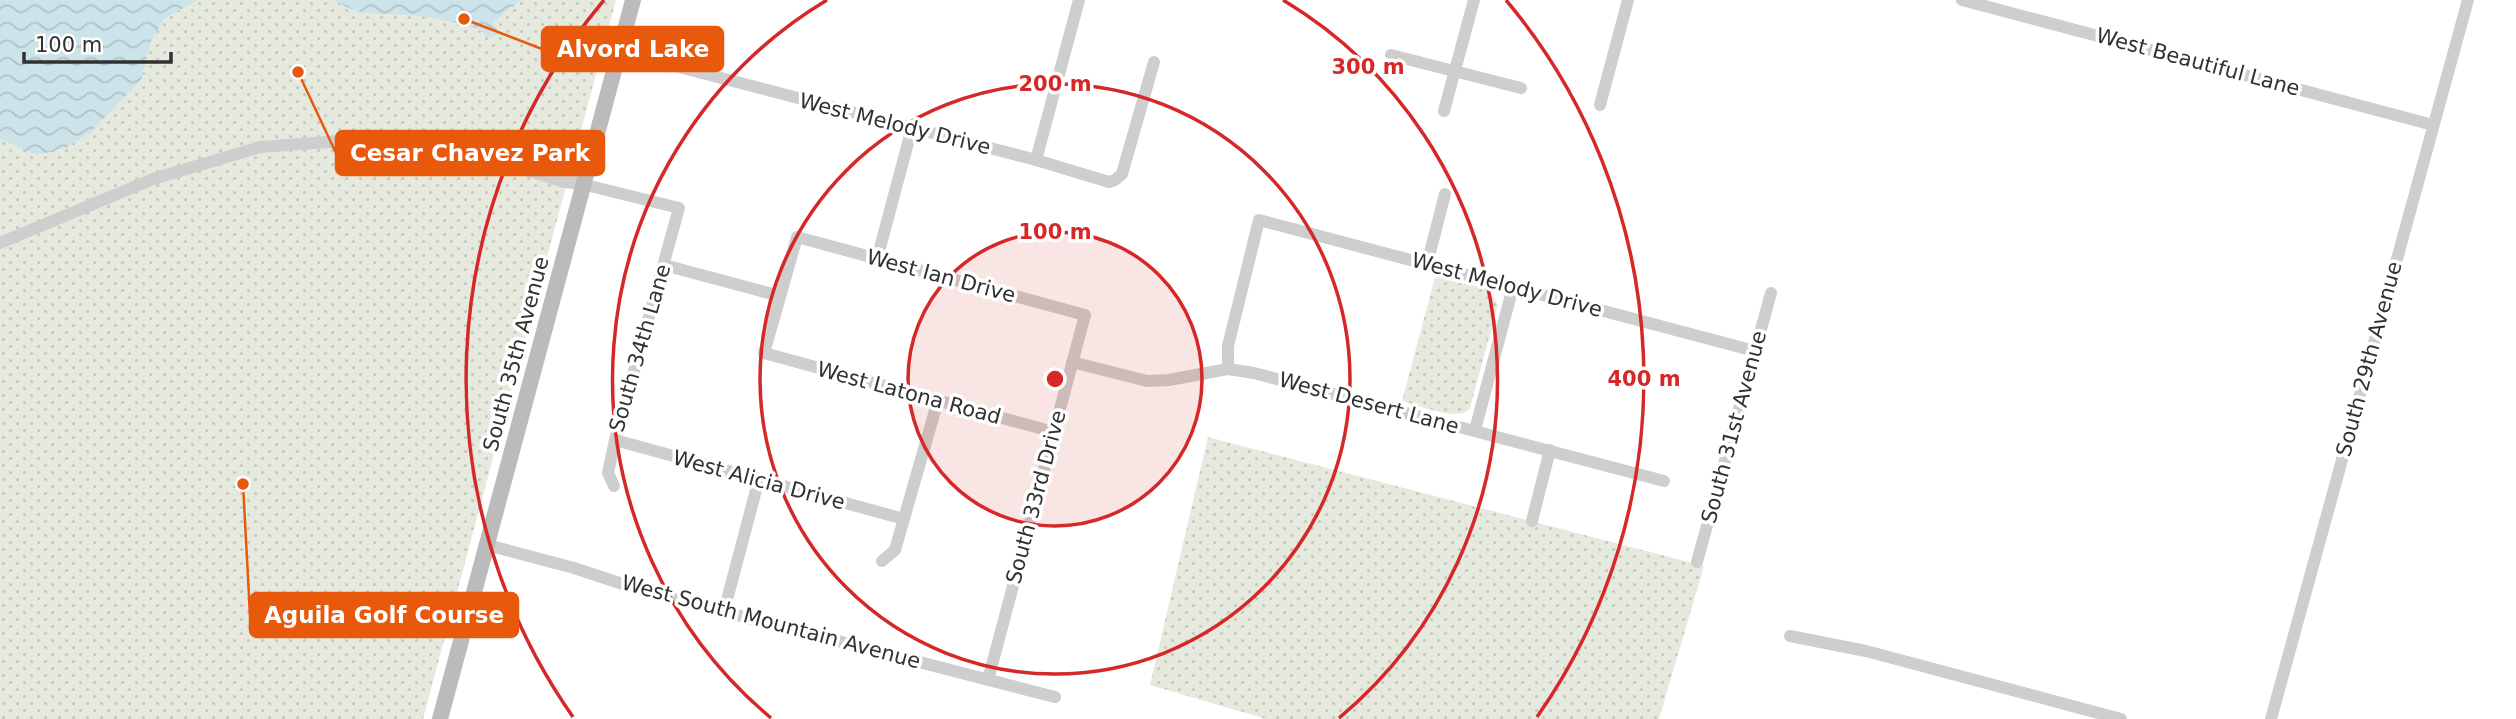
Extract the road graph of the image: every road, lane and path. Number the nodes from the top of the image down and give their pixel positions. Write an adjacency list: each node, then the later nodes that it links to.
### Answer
1 (633, 0): 7 (main road, South 35th Avenue)
2 (1079, 0): 16 (street)
3 (1474, 0): 10 (street)
4 (1628, 0): 12 (street)
5 (1962, 0): 14 (street, West Beautiful Lane)
6 (2468, 0): 14 (street, South 29th Avenue)
7 (619, 53): 15 (street, West Melody Drive); 17 (main road, South 35th Avenue)
8 (1391, 55): 10 (street)
9 (1154, 62): 16 (street, West Melody Drive)
10 (1455, 71): 11 (street); 13 (street)
11 (1521, 88)
12 (1600, 106)
13 (1444, 111)
14 (2433, 125): 49 (street, South 29th Avenue)
15 (912, 128): 16 (street, West Melody Drive); 20 (street)
16 (1036, 160)
17 (582, 184): 19 (street); 22 (street, South 34th Lane); 40 (main road, South 35th Avenue)
18 (1445, 194): 21 (street)
19 (0, 243)
20 (877, 259): 25 (street, West Ian Drive); 26 (street, West Ian Drive)
21 (1427, 264): 23 (street, West Melody Drive); 29 (street, West Melody Drive)
22 (664, 265): 25 (street); 33 (street, South 34th Lane)
23 (1513, 287): 27 (street, West Melody Drive); 31 (street)
24 (1771, 293): 27 (street, South 31st Avenue)
25 (780, 296): 30 (street, West Latona Road)
26 (1085, 315): 28 (street, South 33rd Drive)
27 (1755, 351): 42 (street, South 31st Avenue)
28 (1072, 362): 29 (street, West Desert Lane); 32 (street, South 33rd Drive)
29 (1227, 369): 31 (street, West Desert Lane)
30 (938, 400): 32 (street, West Latona Road); 38 (street)
31 (1475, 430): 34 (street, West Desert Lane)
32 (1054, 432): 45 (street, South 33rd Drive)
33 (615, 440): 35 (street, West Alicia Drive); 37 (street, South 34th Lane)
34 (1550, 450): 36 (street, West Desert Lane); 39 (street)
35 (759, 479): 38 (street, West Alicia Drive); 43 (street)
36 (1664, 481)
37 (614, 486)
38 (904, 519): 41 (street)
39 (1532, 521)
40 (487, 545): 43 (street, West South Mountain Avenue); 47 (main road, South 35th Avenue)
41 (881, 561)
42 (1697, 562)
43 (724, 611): 45 (street, West South Mountain Avenue)
44 (1790, 636): 48 (street)
45 (988, 680): 46 (street, West South Mountain Avenue)
46 (1055, 697)
47 (440, 719)
48 (2121, 719)
49 (2271, 719)

